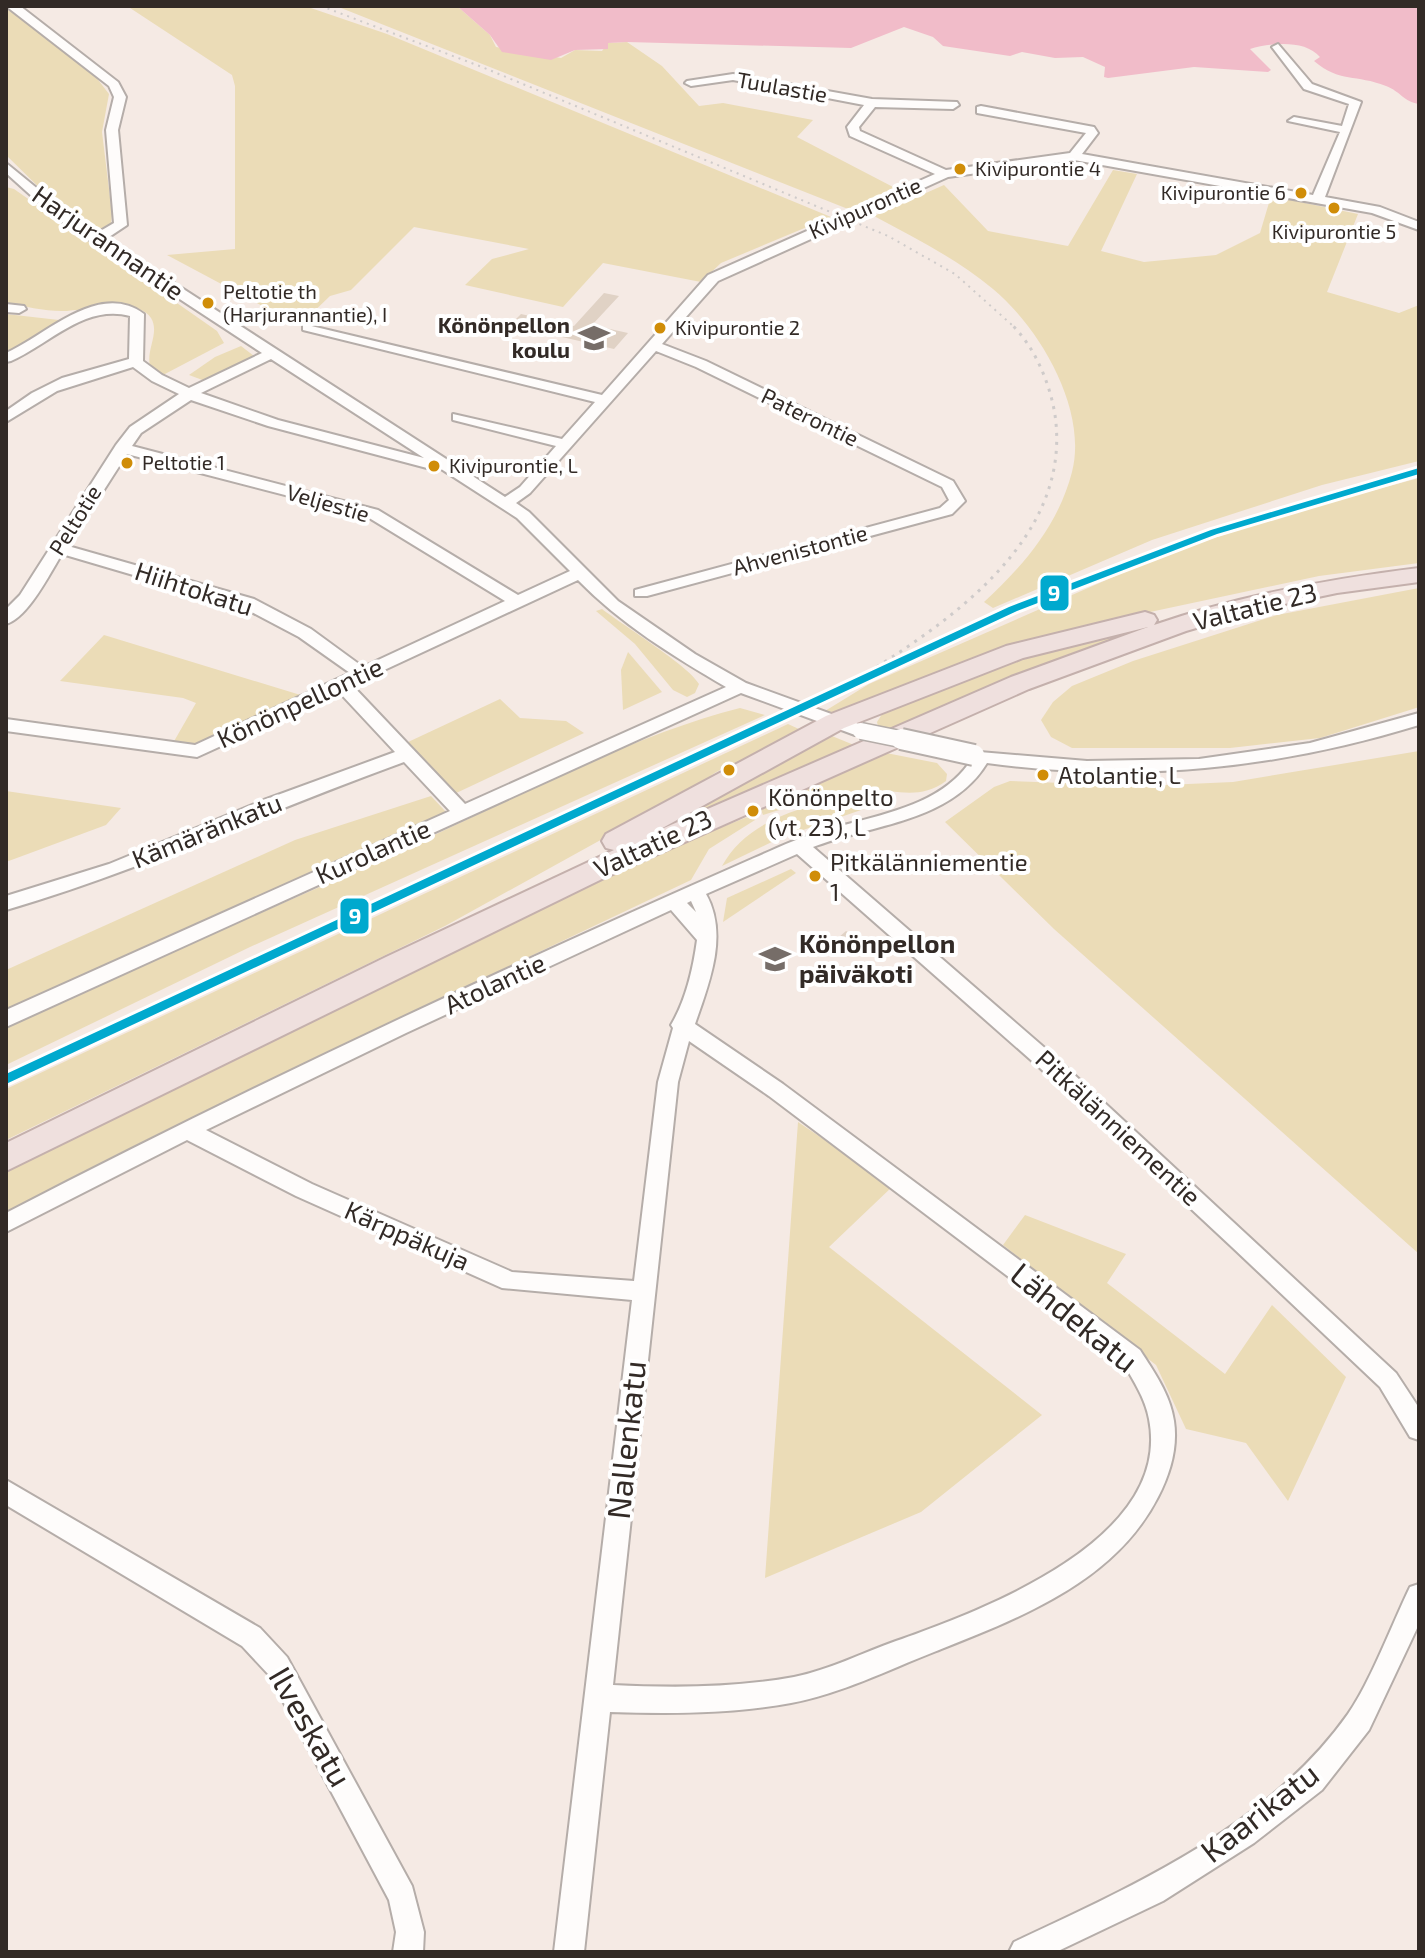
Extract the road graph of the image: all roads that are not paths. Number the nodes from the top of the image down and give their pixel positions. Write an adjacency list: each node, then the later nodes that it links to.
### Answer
1 (9, 6): 14 (street)
2 (1278, 47): 8 (street)
3 (691, 83): 4 (street, Tuulastie)
4 (872, 103): 5 (street, Tuulastie); 10 (street, Tuulastie)
5 (953, 105)
6 (981, 110): 9 (street)
7 (1294, 121): 8 (street)
8 (1347, 130): 12 (street)
9 (1074, 156): 10 (street, Kivipurontie); 12 (street, Kivipurontie)
10 (945, 174): 16 (street, Kivipurontie)
11 (9, 175): 14 (street, Harjurannantie)
12 (1318, 199): 13 (street, Kivipurontie)
13 (1419, 226)
14 (97, 239): 17 (street, Harjurannantie)
15 (308, 327): 21 (street)
16 (653, 345): 21 (street, Kivipurontie); 27 (street, Paterontie)
17 (272, 353): 20 (street, Peltotie); 26 (street, Harjurannantie)
18 (6, 358): 19 (street)
19 (136, 362): 20 (street); 23 (street)
20 (191, 393): 25 (street, Peltotie); 26 (street)
21 (605, 400): 24 (street, Kivipurontie)
22 (458, 417): 24 (street)
23 (6, 418)
24 (565, 444): 28 (street, Kivipurontie)
25 (121, 448): 29 (street, Peltotie); 34 (street, Veljestie)
26 (437, 460): 28 (street, Harjurannantie)
27 (957, 501): 33 (street, Ahvenistontie)
28 (506, 503): 30 (street, Harjurannantie)
29 (58, 548): 35 (street, Peltotie); 36 (street, Hiihtokatu)
30 (579, 573): 34 (street, Könönpellontie); 38 (street, Harjurannantie)
31 (1419, 575): 32 (highway, Valtatie 23)
32 (1365, 579): 40 (highway); 50 (highway, Valtatie 23)
33 (641, 593)
34 (516, 601): 36 (street, Könönpellontie)
35 (6, 619)
36 (362, 674): 37 (street, Könönpellontie)
37 (342, 685): 41 (street, Könönpellontie); 42 (street)
38 (740, 687): 40 (street, Harjurannantie); 44 (street, Kurolantie)
39 (1419, 719): 43 (street, Harjurannantie)
40 (840, 724): 43 (street, Harjurannantie, bridge); 50 (highway)
41 (6, 725)
42 (407, 754): 44 (street); 48 (street, Kämäränkatu)
43 (978, 755): 45 (street, Atolantie)
44 (462, 812): 51 (street, Kurolantie)
45 (799, 845): 46 (street, Atolantie); 57 (street, Pitkälänniementie)
46 (695, 891): 47 (street, Atolantie); 49 (street, Nallenkatu)
47 (673, 901): 49 (street); 53 (street, Atolantie)
48 (6, 903)
49 (705, 933): 52 (street, Nallenkatu)
50 (348, 988): 54 (highway, Valtatie 23)
51 (6, 1019)
52 (681, 1025): 56 (street, Nallenkatu); 60 (street, Lähdekatu)
53 (186, 1129): 55 (street, Atolantie); 56 (street, Kärppäkuja)
54 (6, 1158)
55 (6, 1223)
56 (644, 1291): 60 (street, Nallenkatu)
57 (1419, 1429)
58 (6, 1491): 61 (street, Ilveskatu)
59 (1419, 1596): 63 (street, Kaarikatu)
60 (599, 1698): 62 (street, Nallenkatu)
61 (408, 1952)
62 (569, 1952)
63 (1024, 1952)

